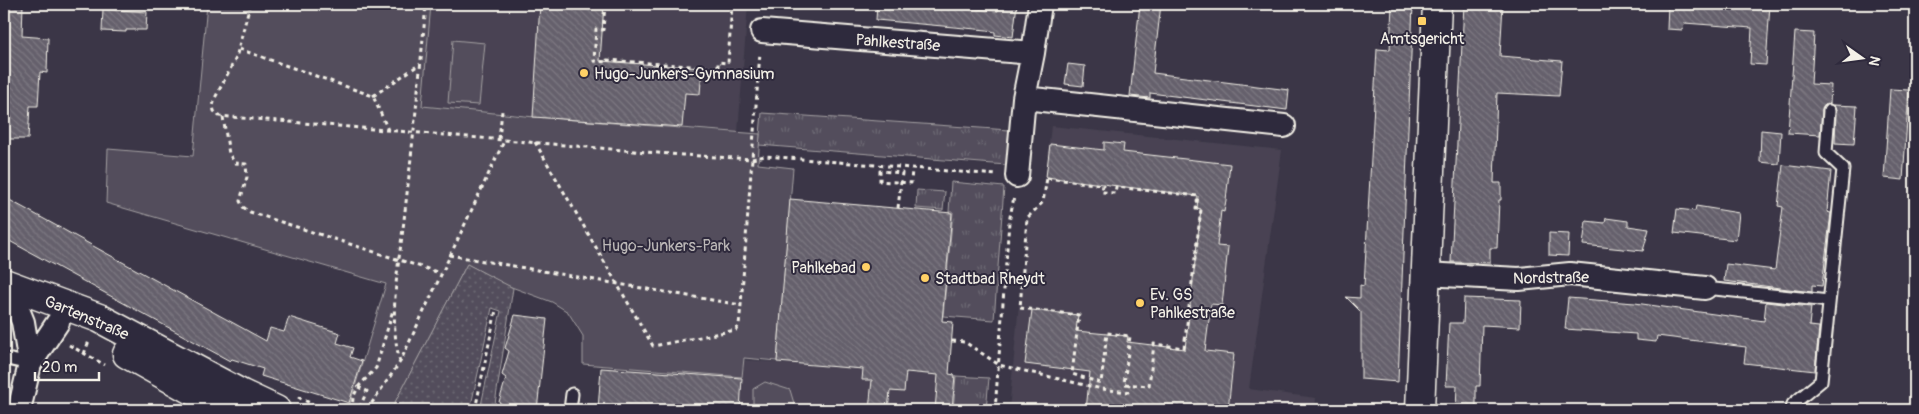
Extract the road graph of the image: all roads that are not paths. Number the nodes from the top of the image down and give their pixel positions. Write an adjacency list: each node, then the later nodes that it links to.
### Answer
1 (1040, 4): 4 (street)
2 (1437, 4): 9 (main road)
3 (762, 32): 4 (street, Pahlkestraße)
4 (1033, 53): 5 (street)
5 (1024, 98): 7 (street); 8 (street)
6 (1829, 111): 12 (lane)
7 (1284, 126)
8 (1017, 176)
9 (1426, 274): 11 (street, Nordstraße); 22 (main road)
10 (4, 283): 20 (main road, Gartenstraße)
11 (1705, 288): 12 (lane)
12 (1829, 302): 23 (lane)
13 (10, 304): 14 (main road, Gartenstraße); 16 (street)
14 (58, 322): 16 (street); 19 (main road, Gartenstraße)
15 (7, 359): 16 (lane)
16 (30, 364): 18 (street)
17 (572, 394): 21 (lane)
18 (19, 410)
19 (227, 410)
20 (276, 410)
21 (570, 410)
22 (1420, 410)
23 (1792, 410)

